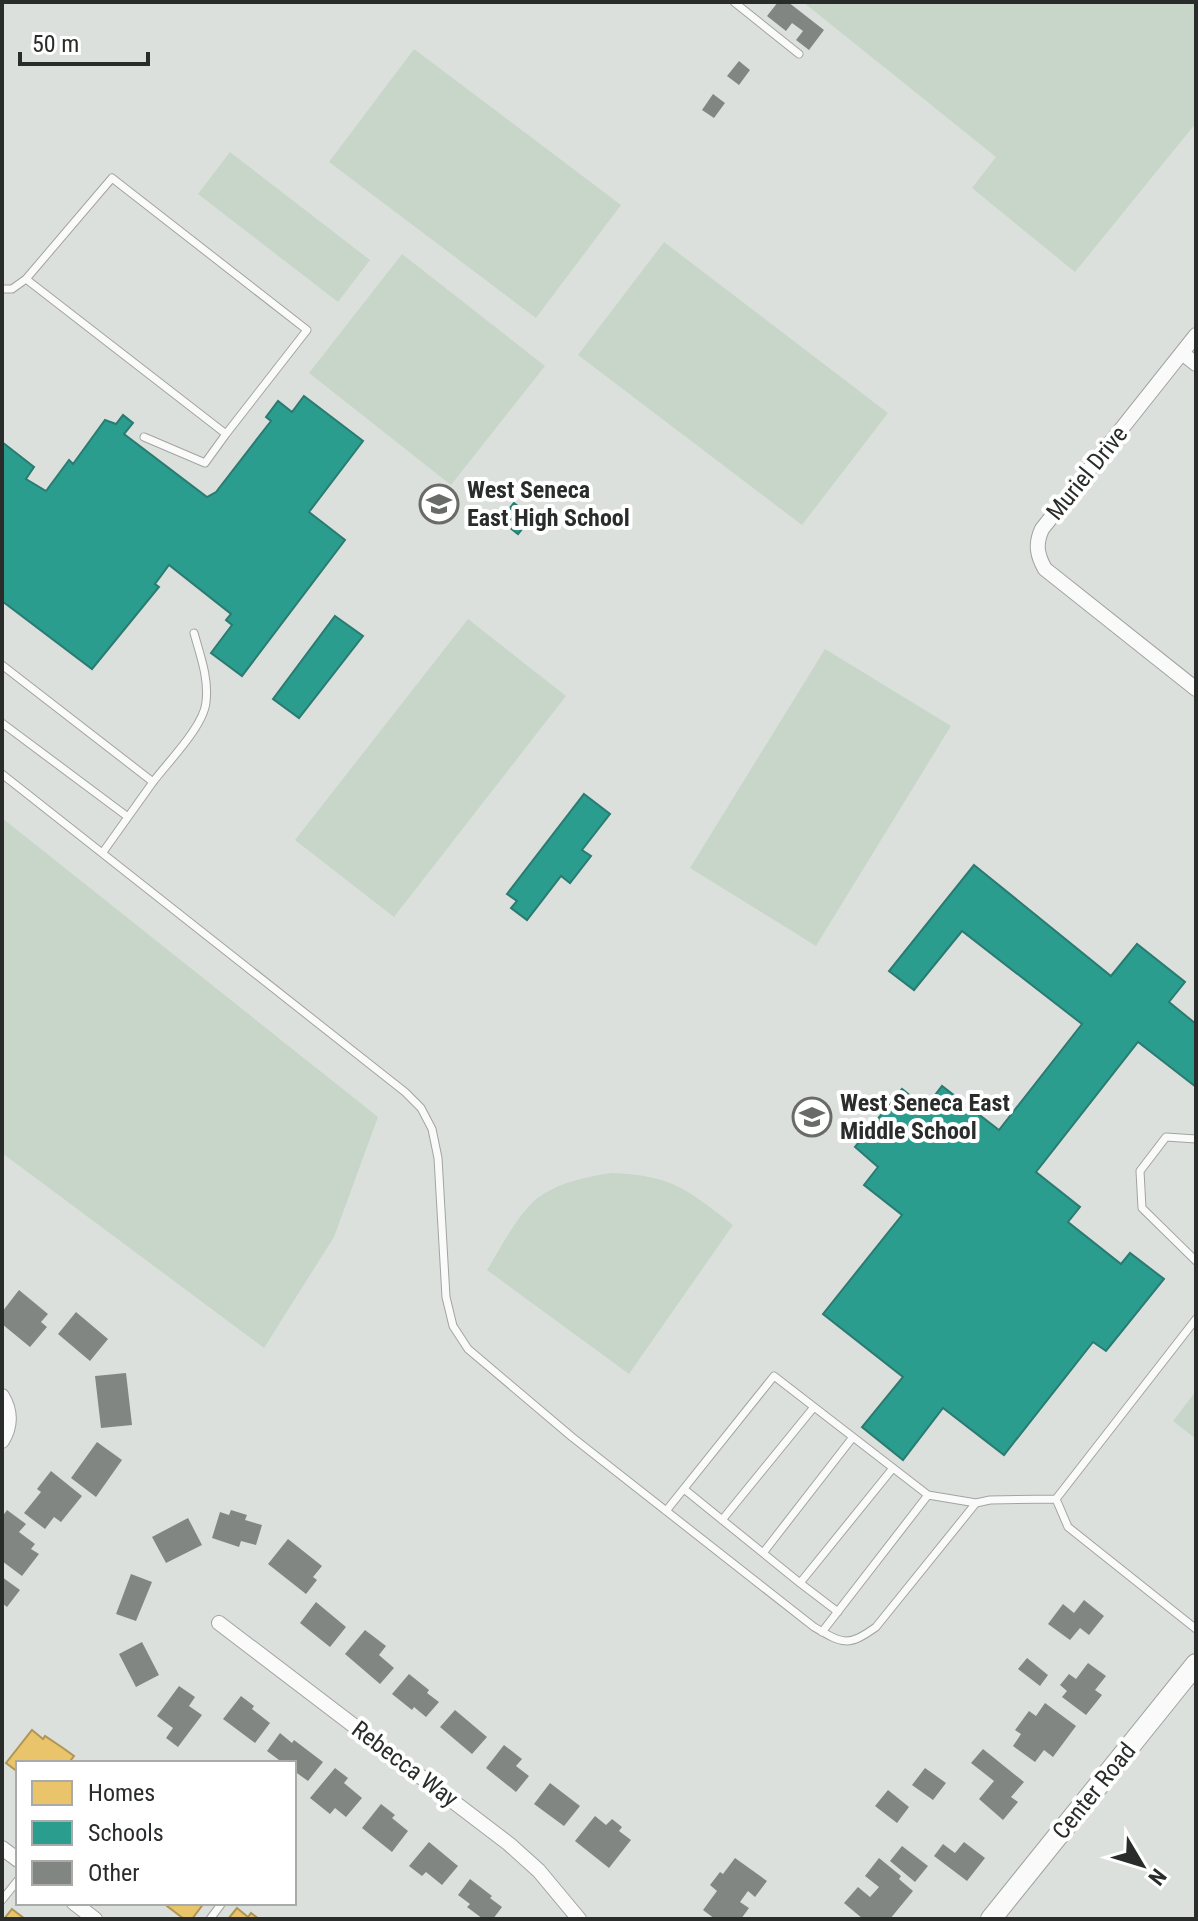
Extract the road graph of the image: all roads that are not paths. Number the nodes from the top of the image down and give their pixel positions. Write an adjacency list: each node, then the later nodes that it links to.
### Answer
1 (734, 2): 2 (lane)
2 (799, 54)
3 (26, 279): 4 (lane); 8 (lane); 8 (lane)
4 (2, 289)
5 (1196, 335): 6 (street, Muriel Drive)
6 (1182, 353): 7 (street); 12 (street, Muriel Drive)
7 (1196, 364)
8 (226, 434): 9 (lane)
9 (144, 437)
10 (194, 633): 15 (lane)
11 (2, 665): 15 (lane)
12 (1196, 689)
13 (2, 723): 16 (lane)
14 (2, 774): 17 (lane)
15 (153, 782): 16 (lane)
16 (128, 817): 17 (lane)
17 (103, 852): 30 (lane)
18 (1196, 1139): 19 (lane)
19 (1196, 1261)
20 (1196, 1319): 28 (lane)
21 (2, 1396): 24 (street)
22 (814, 1407): 23 (lane); 26 (lane); 31 (lane)
23 (853, 1437): 25 (lane); 32 (lane)
24 (2, 1441)
25 (893, 1468): 27 (lane); 33 (lane)
26 (684, 1489): 30 (lane); 31 (lane)
27 (928, 1495): 29 (lane); 34 (lane)
28 (1056, 1499): 29 (lane); 36 (lane)
29 (976, 1503): 37 (lane)
30 (666, 1511): 37 (lane)
31 (722, 1520): 32 (lane)
32 (763, 1553): 33 (lane)
33 (800, 1583): 34 (lane)
34 (838, 1612): 37 (lane)
35 (219, 1623): 43 (street, Rebecca Way)
36 (1196, 1629)
37 (822, 1632)
38 (1196, 1664): 44 (main road, Center Road)
39 (16, 1882): 40 (lane)
40 (2, 1900)
41 (77, 1905): 42 (street)
42 (95, 1919)
43 (579, 1919)
44 (991, 1919)

